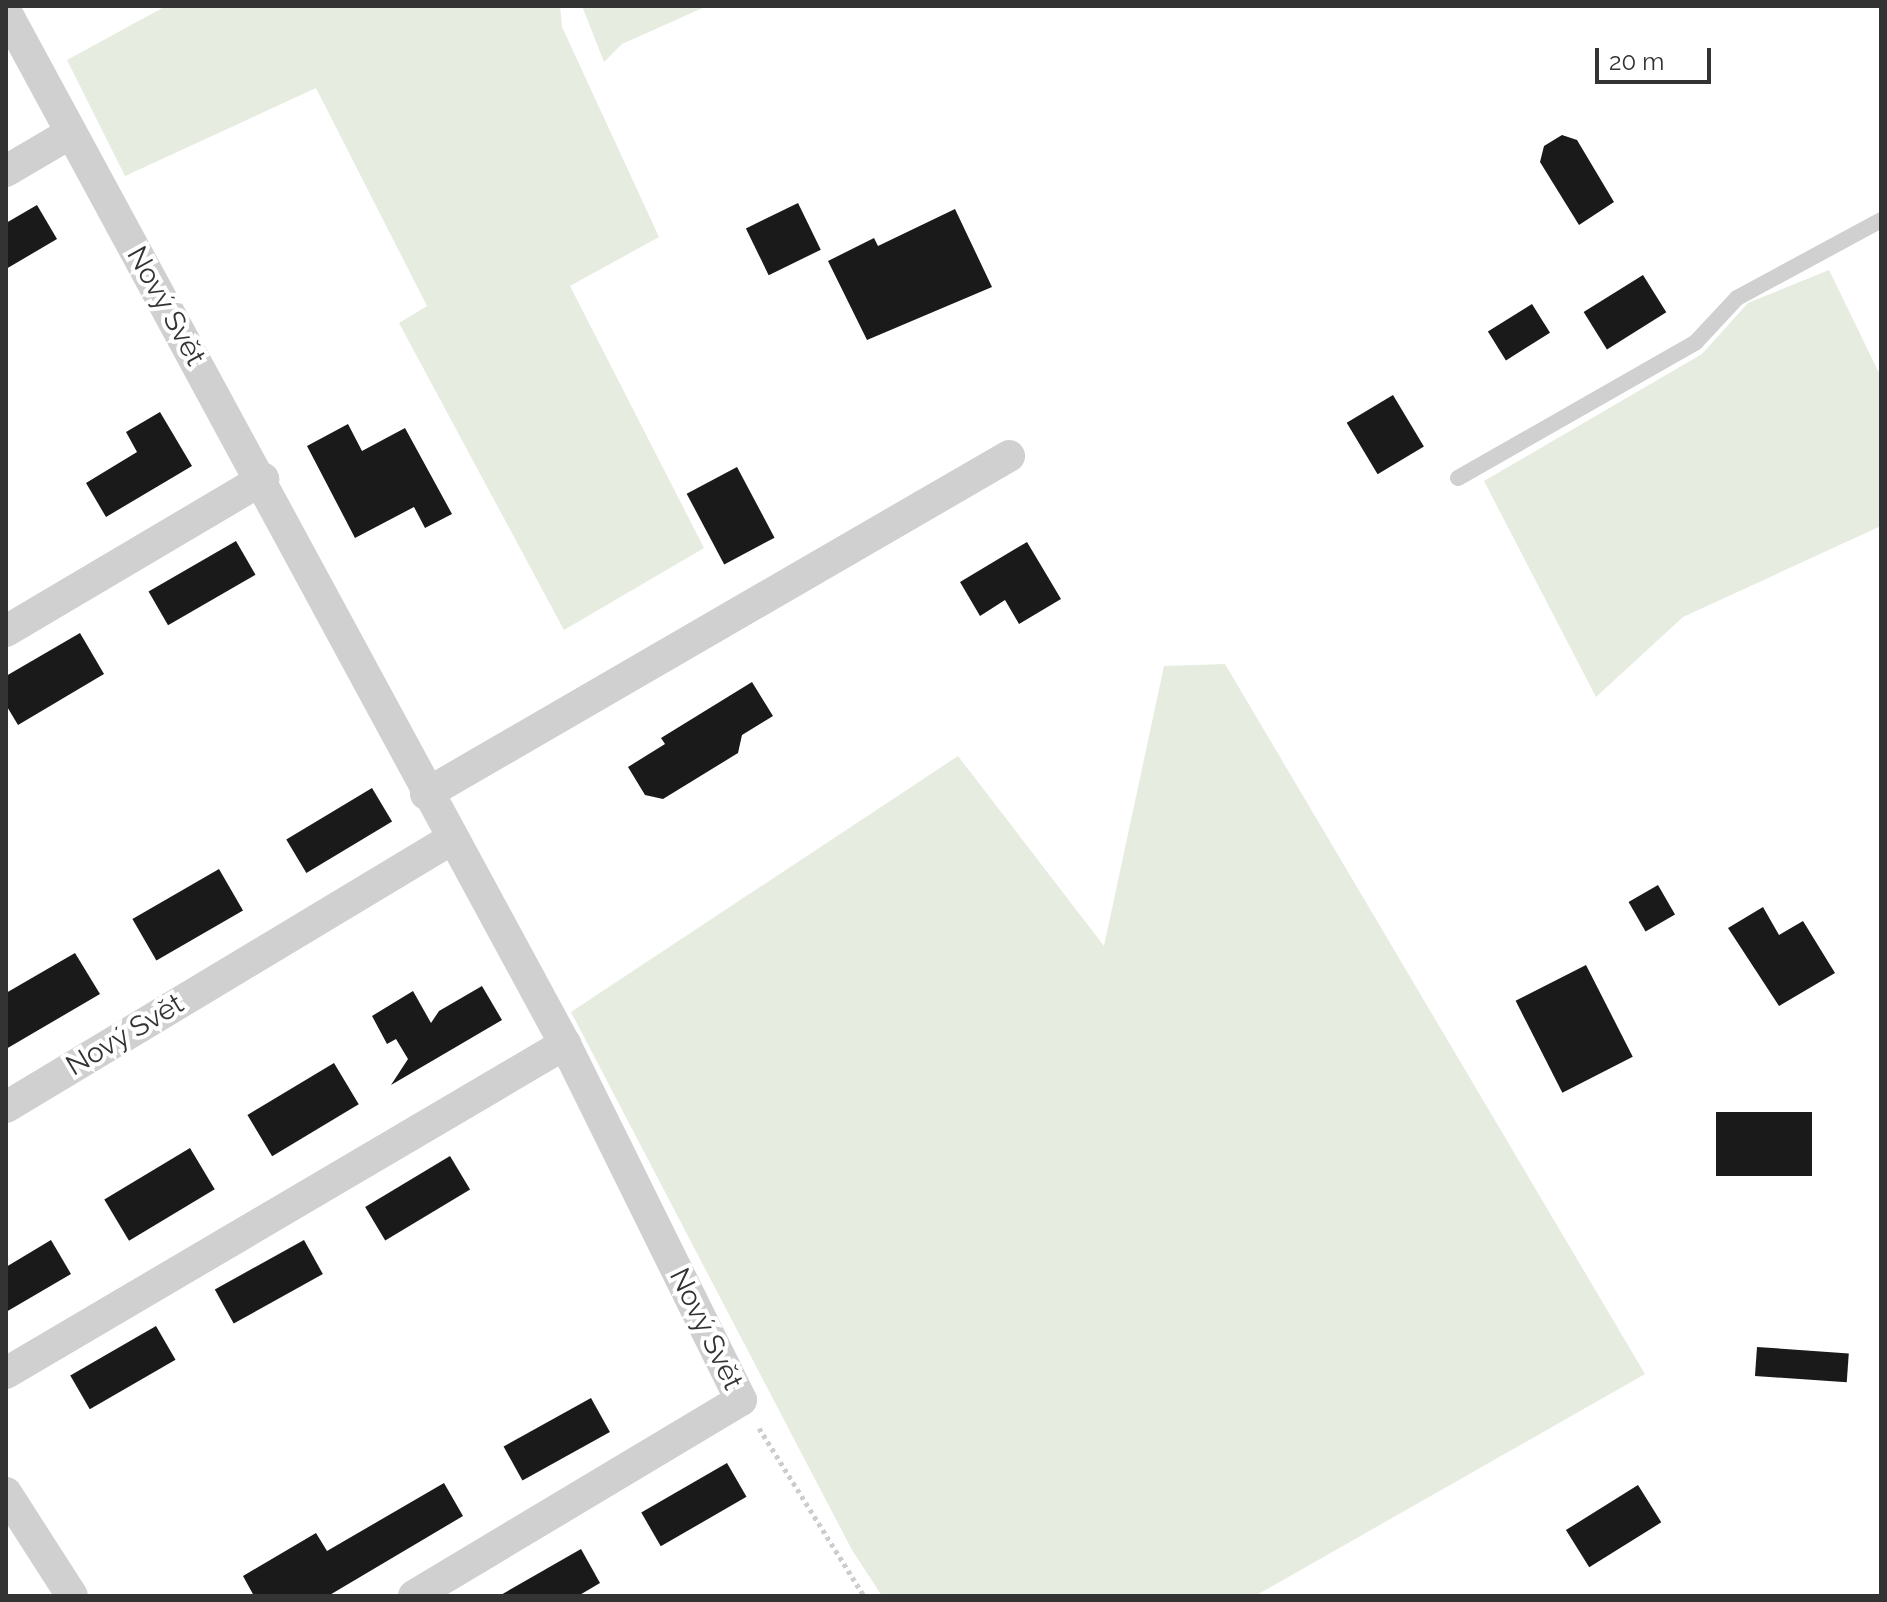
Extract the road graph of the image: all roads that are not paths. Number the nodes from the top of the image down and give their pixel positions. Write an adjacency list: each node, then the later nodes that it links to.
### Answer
1 (6, 12): 2 (street, Nový Svět)
2 (69, 134): 3 (street); 7 (street, Nový Svět)
3 (6, 171)
4 (1881, 220): 6 (lane)
5 (1009, 456): 9 (street)
6 (1458, 478)
7 (263, 479): 8 (street); 9 (street, Nový Svět)
8 (6, 631)
9 (426, 794): 10 (street, Nový Svět)
10 (450, 840): 11 (street, Nový Svět); 12 (street, Nový Svět)
11 (565, 1044): 13 (street); 16 (street, Nový Svět)
12 (6, 1107)
13 (6, 1373)
14 (6, 1493): 15 (street)
15 (72, 1596)
16 (414, 1596)

